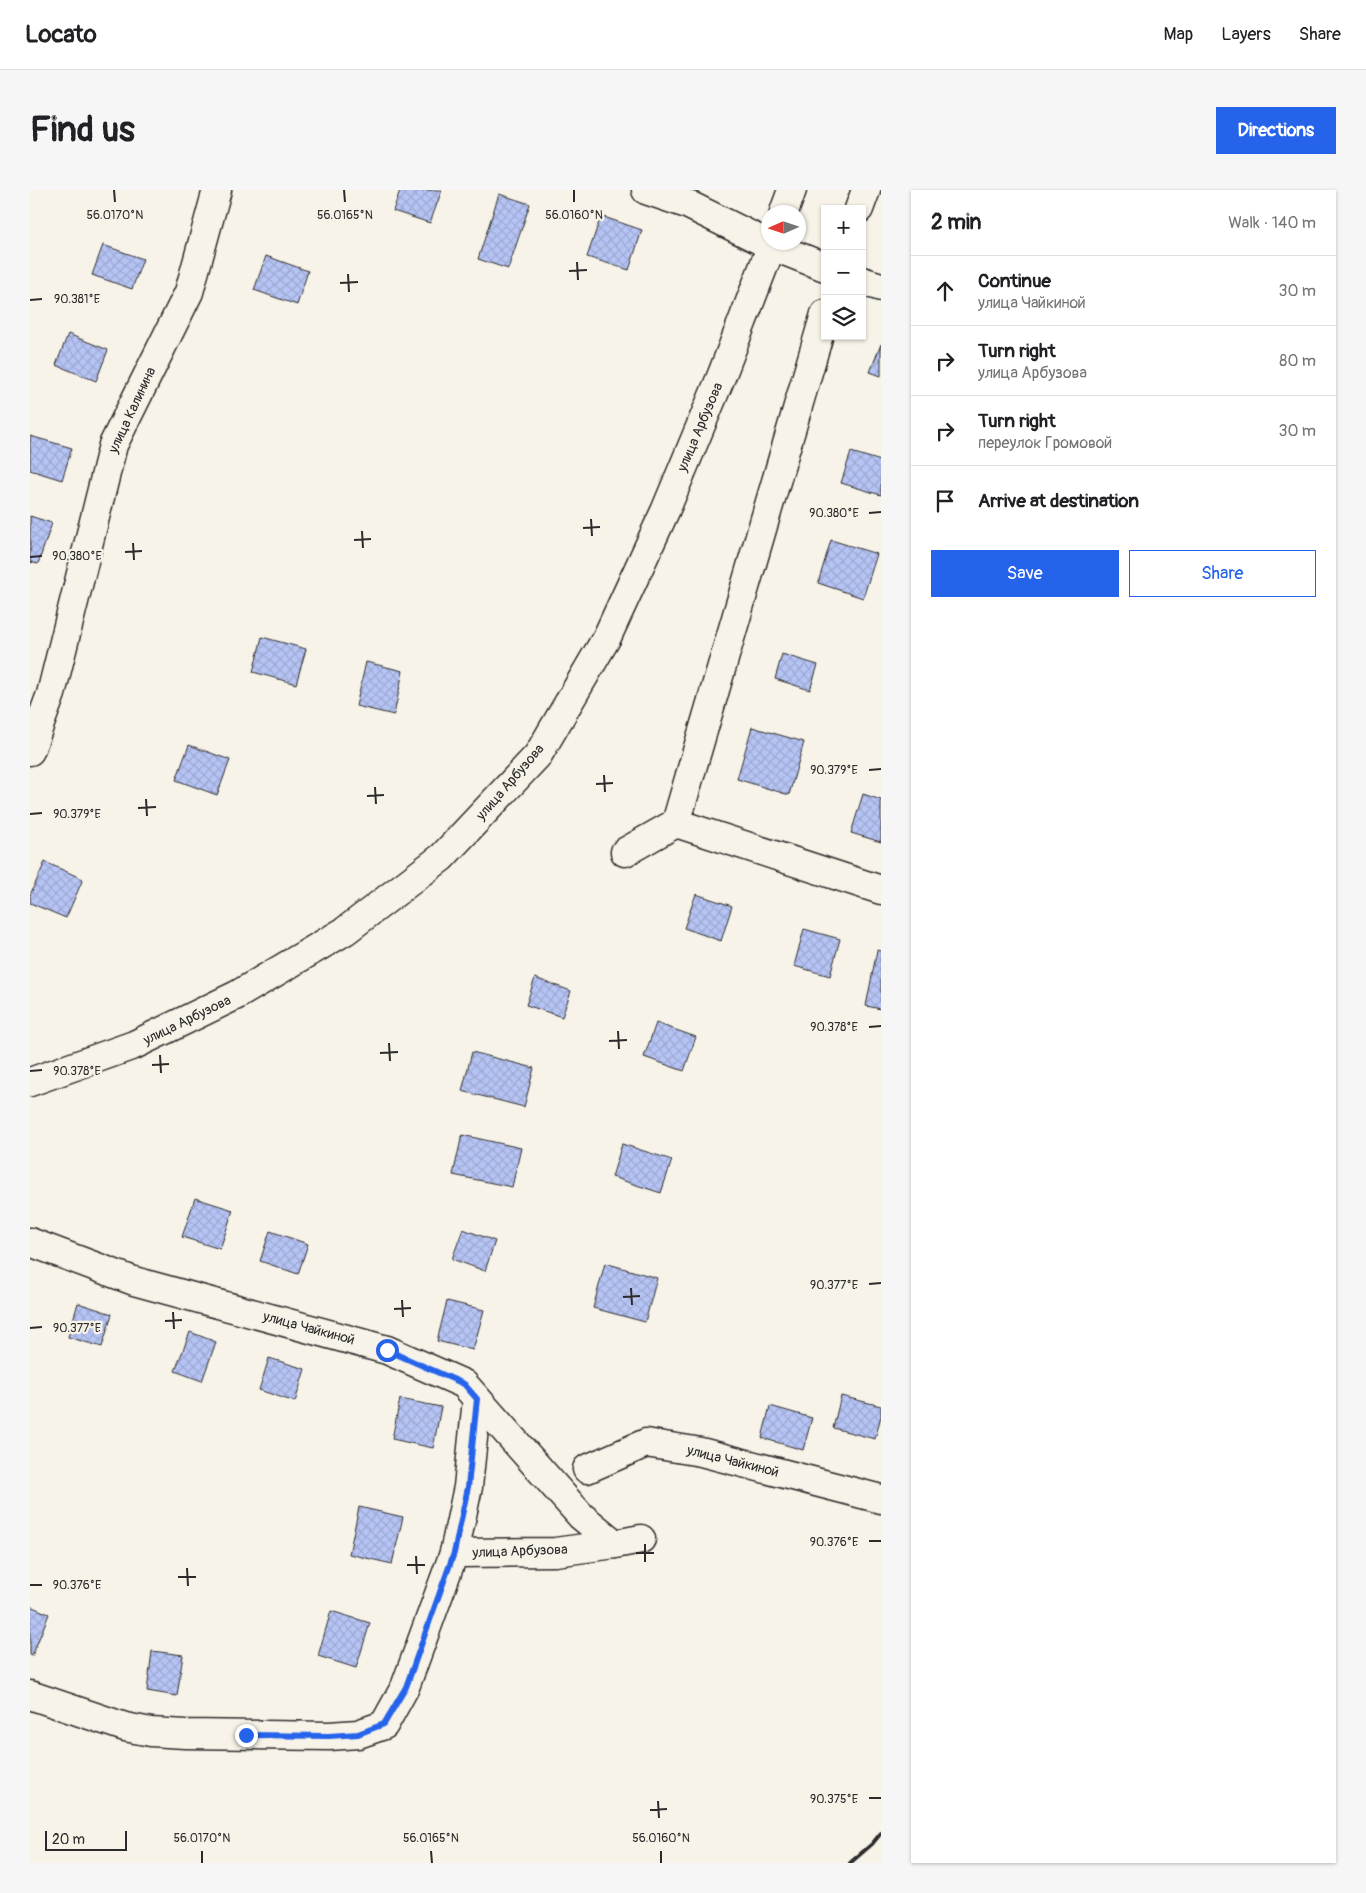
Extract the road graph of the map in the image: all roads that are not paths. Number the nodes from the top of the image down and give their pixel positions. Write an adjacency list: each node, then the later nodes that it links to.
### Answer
1 (216, 190): 14 (street, улица Калинина)
2 (646, 190): 7 (street)
3 (792, 190): 5 (street)
4 (866, 190): 6 (street)
5 (787, 205)
6 (860, 205)
7 (761, 239)
8 (770, 250): 18 (street, улица Арбузова)
9 (786, 250): 10 (street)
10 (821, 265)
11 (866, 282): 12 (street)
12 (881, 287)
13 (821, 328): 15 (street)
14 (30, 751)
15 (676, 823): 16 (street); 17 (street)
16 (625, 852)
17 (881, 890)
18 (30, 1082)
19 (30, 1242): 20 (street, улица Чайкиной)
20 (477, 1399): 23 (street, улица Чайкиной); 24 (street, улица Арбузова)
21 (587, 1469): 22 (street, улица Чайкиной)
22 (881, 1499)
23 (628, 1541): 24 (street, улица Арбузова)
24 (454, 1553): 25 (street, улица Арбузова)
25 (30, 1694)

